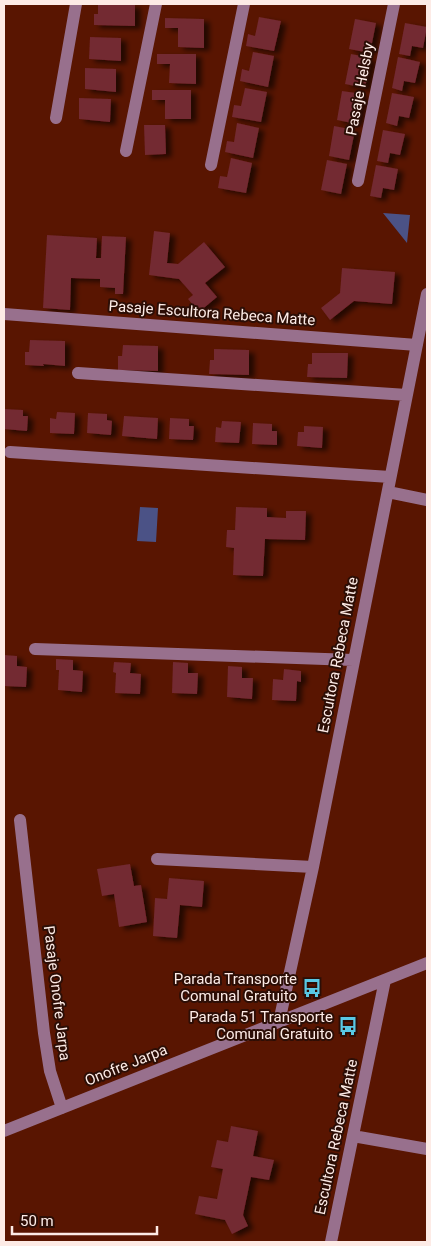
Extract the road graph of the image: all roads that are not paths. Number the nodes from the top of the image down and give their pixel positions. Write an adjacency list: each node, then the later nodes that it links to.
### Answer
1 (76, 4): 5 (street)
2 (156, 4): 6 (street)
3 (244, 4): 7 (street)
4 (394, 4): 8 (street, Pasaje Helsby)
5 (56, 118)
6 (126, 151)
7 (211, 166)
8 (358, 181)
9 (427, 294): 11 (street, Escultora Rebeca Matte)
10 (4, 314): 11 (street, Pasaje Escultora Rebeca Matte)
11 (417, 345): 13 (street, Escultora Rebeca Matte)
12 (78, 373): 13 (street)
13 (407, 395): 15 (street, Escultora Rebeca Matte)
14 (10, 452): 15 (street)
15 (390, 477): 16 (street, Escultora Rebeca Matte)
16 (388, 492): 17 (street); 19 (street, Escultora Rebeca Matte)
17 (427, 500)
18 (34, 649): 19 (street)
19 (353, 660): 22 (street, Escultora Rebeca Matte)
20 (20, 820): 26 (street, Pasaje Onofre Jarpa)
21 (157, 859): 22 (street)
22 (313, 867): 25 (street, Escultora Rebeca Matte)
23 (427, 963): 24 (street, Onofre Jarpa)
24 (384, 980): 25 (street, Onofre Jarpa); 28 (street, Escultora Rebeca Matte)
25 (279, 1022): 26 (street, Onofre Jarpa)
26 (62, 1108): 27 (street, Onofre Jarpa)
27 (4, 1131)
28 (353, 1136): 29 (street); 30 (street, Escultora Rebeca Matte)
29 (427, 1149)
30 (331, 1242)

